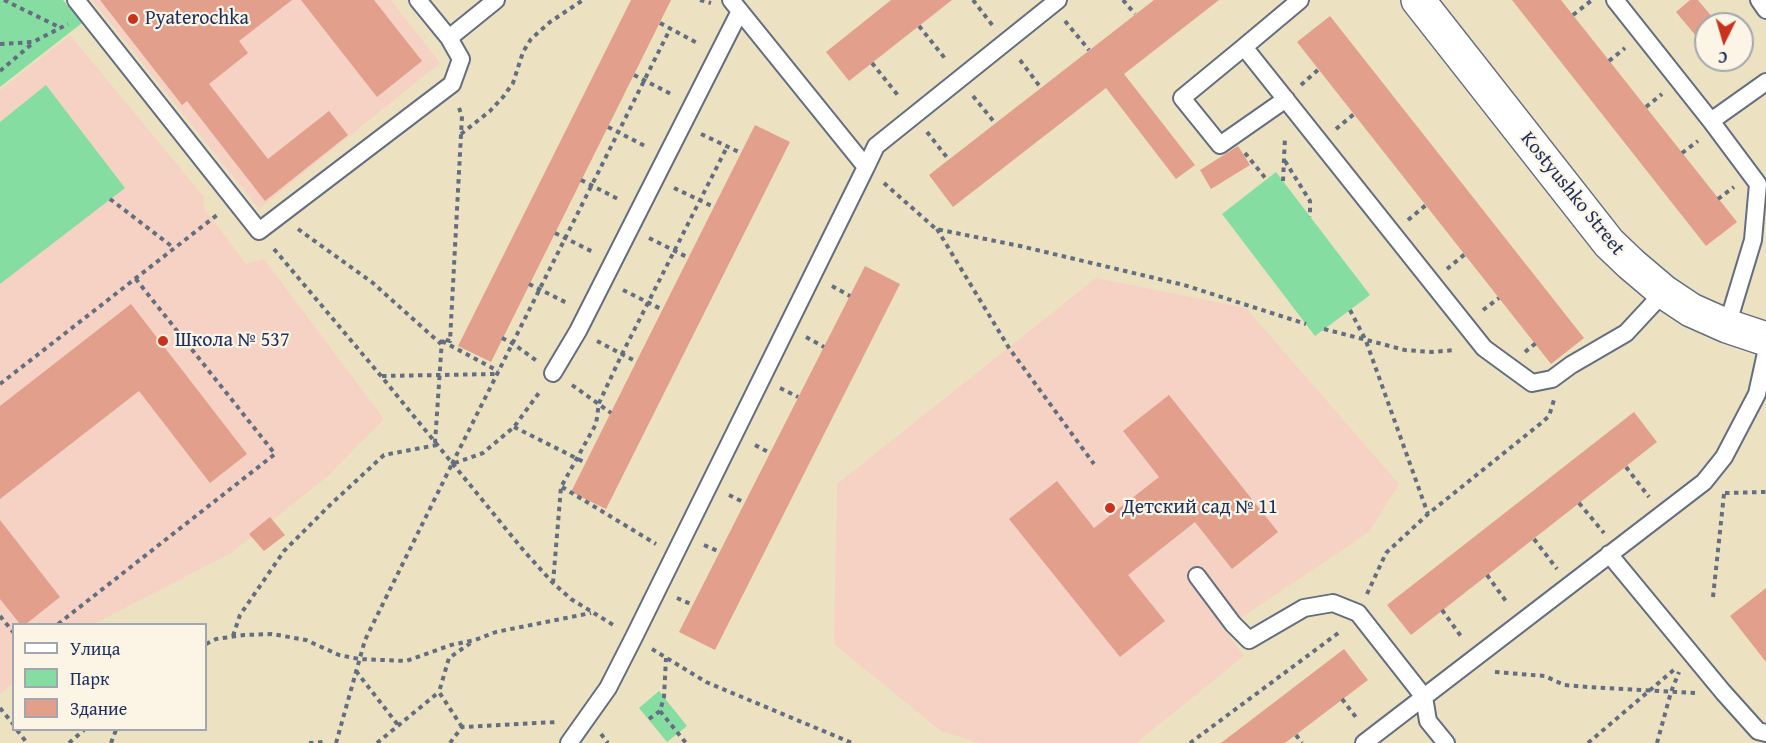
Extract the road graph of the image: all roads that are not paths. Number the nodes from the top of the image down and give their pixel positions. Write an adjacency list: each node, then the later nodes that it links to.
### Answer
1 (418, 0): 11 (lane)
2 (496, 0): 11 (lane)
3 (1300, 0): 12 (lane)
4 (1418, 0): 17 (street, Kostyushko Street)
5 (1615, 0): 15 (lane)
6 (1759, 0): 10 (lane)
7 (1055, 3): 16 (lane)
8 (81, 6): 11 (lane)
9 (735, 6): 16 (lane); 21 (lane)
10 (1766, 10)
11 (449, 39)
12 (1244, 47): 14 (lane); 14 (lane)
13 (1766, 81): 15 (lane)
14 (1286, 99): 17 (lane)
15 (1711, 121): 18 (lane)
16 (866, 167): 26 (lane)
17 (1664, 292): 18 (street, Kostyushko Street)
18 (1727, 326): 19 (street, Kostyushko Street)
19 (1766, 339)
20 (1766, 353): 22 (lane)
21 (553, 373)
22 (1613, 551): 24 (lane); 25 (lane)
23 (1197, 576): 24 (lane)
24 (1424, 697): 27 (lane); 28 (lane)
25 (1766, 733)
26 (569, 743)
27 (1364, 743)
28 (1446, 743)

